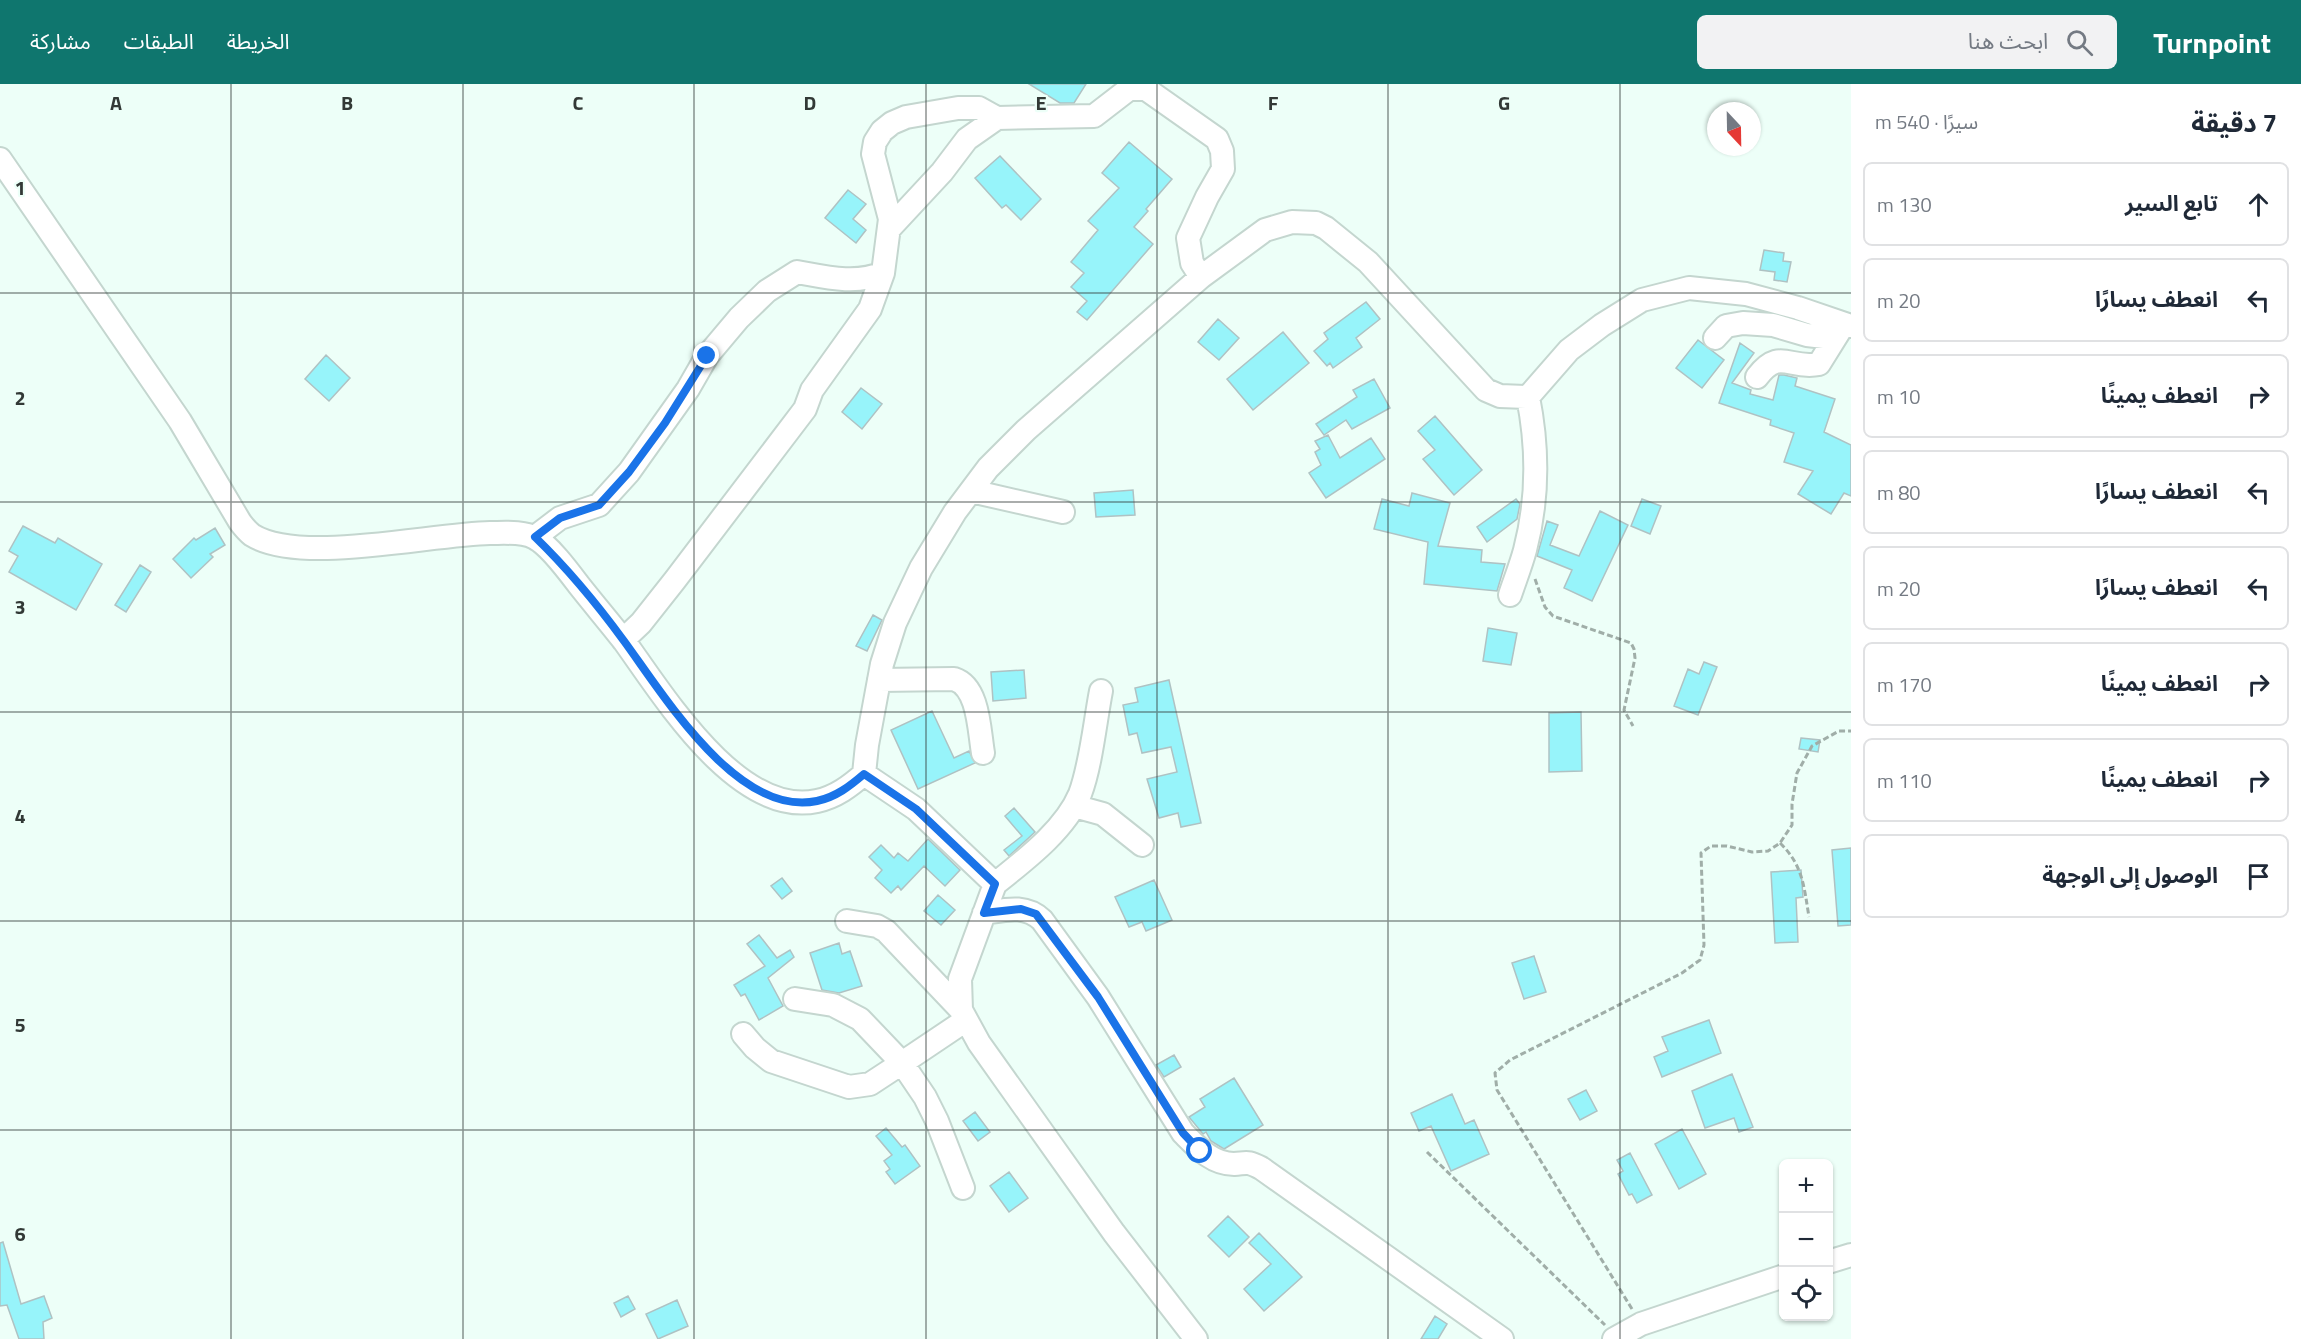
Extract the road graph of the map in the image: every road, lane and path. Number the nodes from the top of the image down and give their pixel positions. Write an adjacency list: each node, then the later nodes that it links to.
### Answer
1 (997, 118): 3 (street); 3 (street); 5 (street)
2 (0, 159): 12 (street)
3 (889, 229): 4 (street)
4 (883, 273): 12 (street); 15 (street)
5 (1201, 277): 9 (street); 10 (street)
6 (1843, 329): 7 (street); 8 (street); 9 (street)
7 (1715, 338)
8 (1757, 377)
9 (1528, 397): 13 (street)
10 (971, 491): 11 (street); 16 (street)
11 (1064, 512)
12 (535, 537): 15 (street)
13 (1525, 551): 14 (street); 18 (path)
14 (1510, 595)
15 (623, 640): 21 (street)
16 (879, 680): 20 (street); 21 (street)
17 (1101, 691): 22 (street)
18 (1633, 726)
19 (1851, 731): 23 (path)
20 (983, 753)
21 (864, 774): 25 (street)
22 (1074, 806): 24 (street); 25 (street)
23 (1780, 843): 27 (path); 38 (path)
24 (1142, 844)
25 (995, 884): 26 (street)
26 (984, 913): 30 (street); 41 (street)
27 (1809, 917)
28 (848, 921): 30 (street)
29 (795, 999): 32 (street)
30 (963, 1015): 32 (street); 40 (street)
31 (743, 1034): 32 (street)
32 (902, 1063): 34 (street)
33 (1427, 1152): 39 (path)
34 (963, 1188)
35 (1851, 1255): 36 (street)
36 (1833, 1260)
37 (1779, 1278): 38 (street)
38 (1641, 1324): 39 (street)
39 (1616, 1338)
40 (1196, 1339)
41 (1502, 1339)

